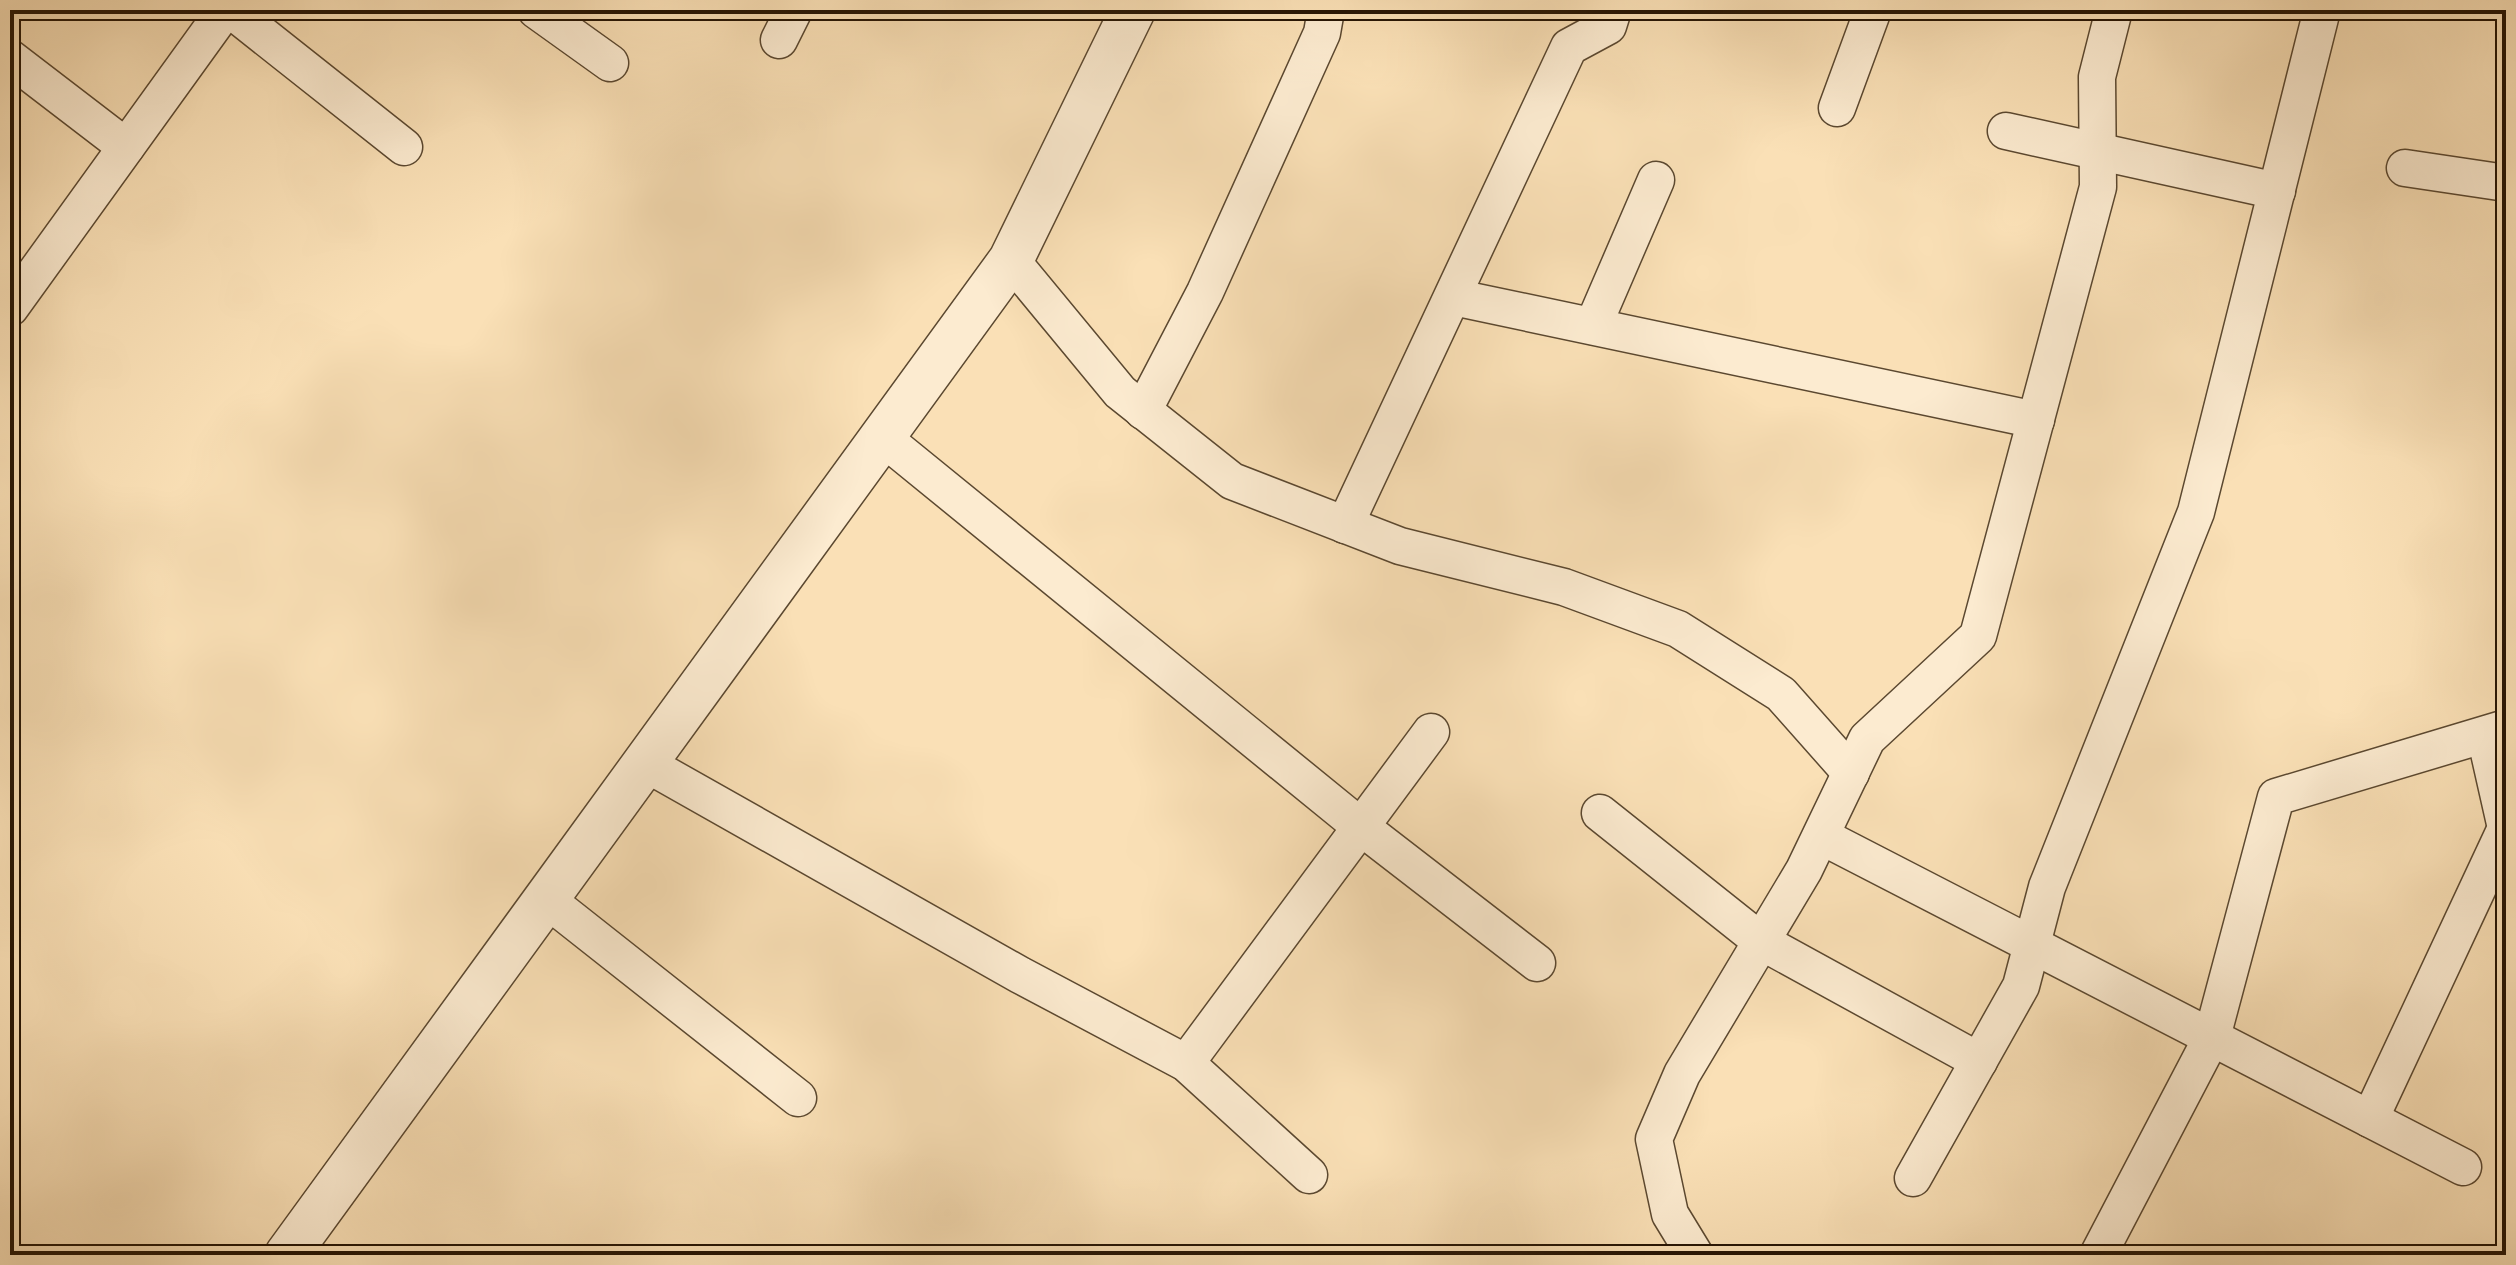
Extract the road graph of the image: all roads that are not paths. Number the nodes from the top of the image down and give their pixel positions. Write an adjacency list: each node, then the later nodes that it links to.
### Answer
1 (225, 10): 14 (street)
2 (231, 10): 15 (street)
3 (536, 10): 11 (street)
4 (1133, 10): 21 (street)
5 (1326, 10): 25 (street)
6 (1613, 10): 23 (street)
7 (1873, 10): 12 (street)
8 (2114, 10): 16 (street)
9 (2322, 10): 20 (street)
10 (10, 58): 14 (street)
11 (610, 63)
12 (1837, 108)
13 (2006, 131): 16 (street)
14 (126, 147): 22 (street)
15 (404, 147)
16 (2098, 152): 20 (street); 26 (street)
17 (2405, 168): 19 (street)
18 (1656, 180): 24 (street)
19 (2506, 183)
20 (2277, 191): 39 (street)
21 (1011, 260): 25 (street); 27 (street)
22 (14, 295)
23 (1453, 297): 24 (street); 28 (street)
24 (1593, 326): 26 (street)
25 (1143, 411): 28 (street)
26 (2036, 420): 32 (street)
27 (882, 437): 31 (street); 34 (street)
28 (1345, 525): 32 (street)
29 (1431, 732): 34 (street)
30 (2495, 732): 35 (street); 41 (street)
31 (645, 763): 37 (street); 43 (street)
32 (1851, 773): 36 (street)
33 (1600, 813): 38 (street)
34 (1361, 827): 40 (street); 43 (street)
35 (2506, 828): 45 (street)
36 (1821, 836): 38 (street); 39 (street)
37 (546, 899): 44 (street); 49 (street)
38 (1762, 942): 42 (street); 50 (street)
39 (2033, 945): 41 (street); 42 (street)
40 (1537, 963)
41 (2212, 1037): 45 (street); 51 (street)
42 (1979, 1061): 48 (street)
43 (1186, 1063): 47 (street)
44 (798, 1098)
45 (2370, 1119): 46 (street)
46 (2463, 1167)
47 (1309, 1175)
48 (1913, 1178)
49 (287, 1255)
50 (1695, 1255)
51 (2098, 1255)

